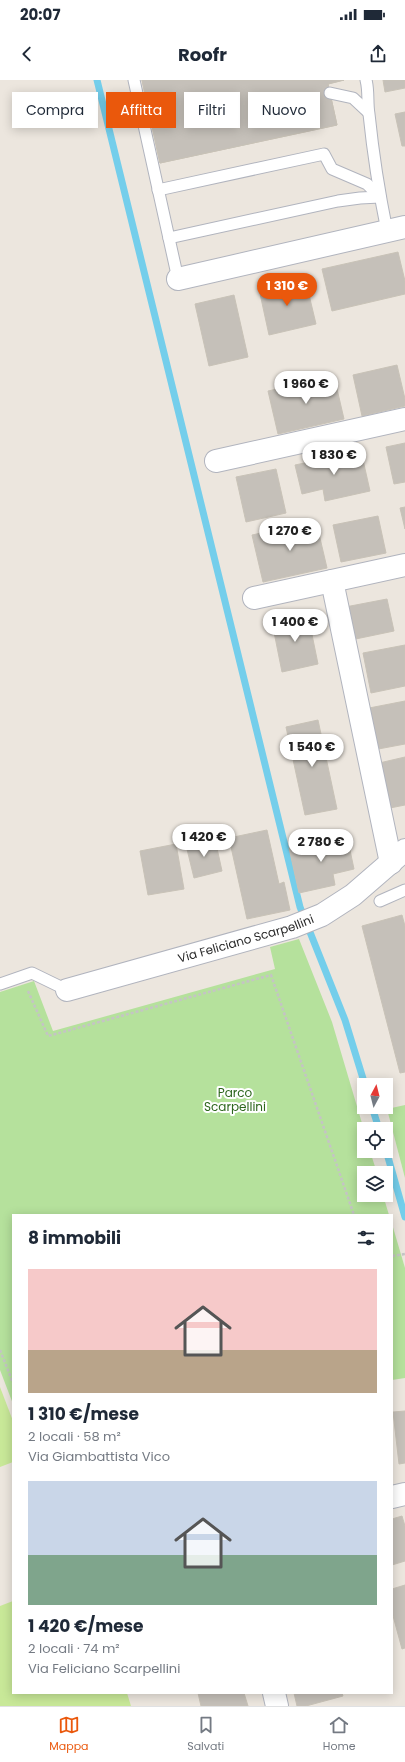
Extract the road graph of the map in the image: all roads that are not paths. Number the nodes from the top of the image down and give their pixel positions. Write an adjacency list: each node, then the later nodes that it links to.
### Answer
1 (134, 80): 5 (lane)
2 (366, 80): 4 (lane)
3 (330, 93): 4 (lane)
4 (368, 112): 6 (lane)
5 (158, 190): 6 (lane); 8 (lane)
6 (380, 197): 7 (lane); 8 (lane)
7 (396, 229): 9 (street)
8 (169, 238): 9 (lane)
9 (178, 279)
10 (405, 419): 11 (street)
11 (216, 461)
12 (405, 565): 13 (street)
13 (332, 581): 14 (street); 15 (street)
14 (254, 598)
15 (398, 857): 19 (street, Via Feliciano Scarpellini)
16 (405, 890): 17 (lane)
17 (380, 901)
18 (0, 984): 19 (lane)
19 (68, 990)
20 (405, 1494): 21 (street)
21 (393, 1497)
22 (274, 1694): 23 (street)
23 (277, 1706)

